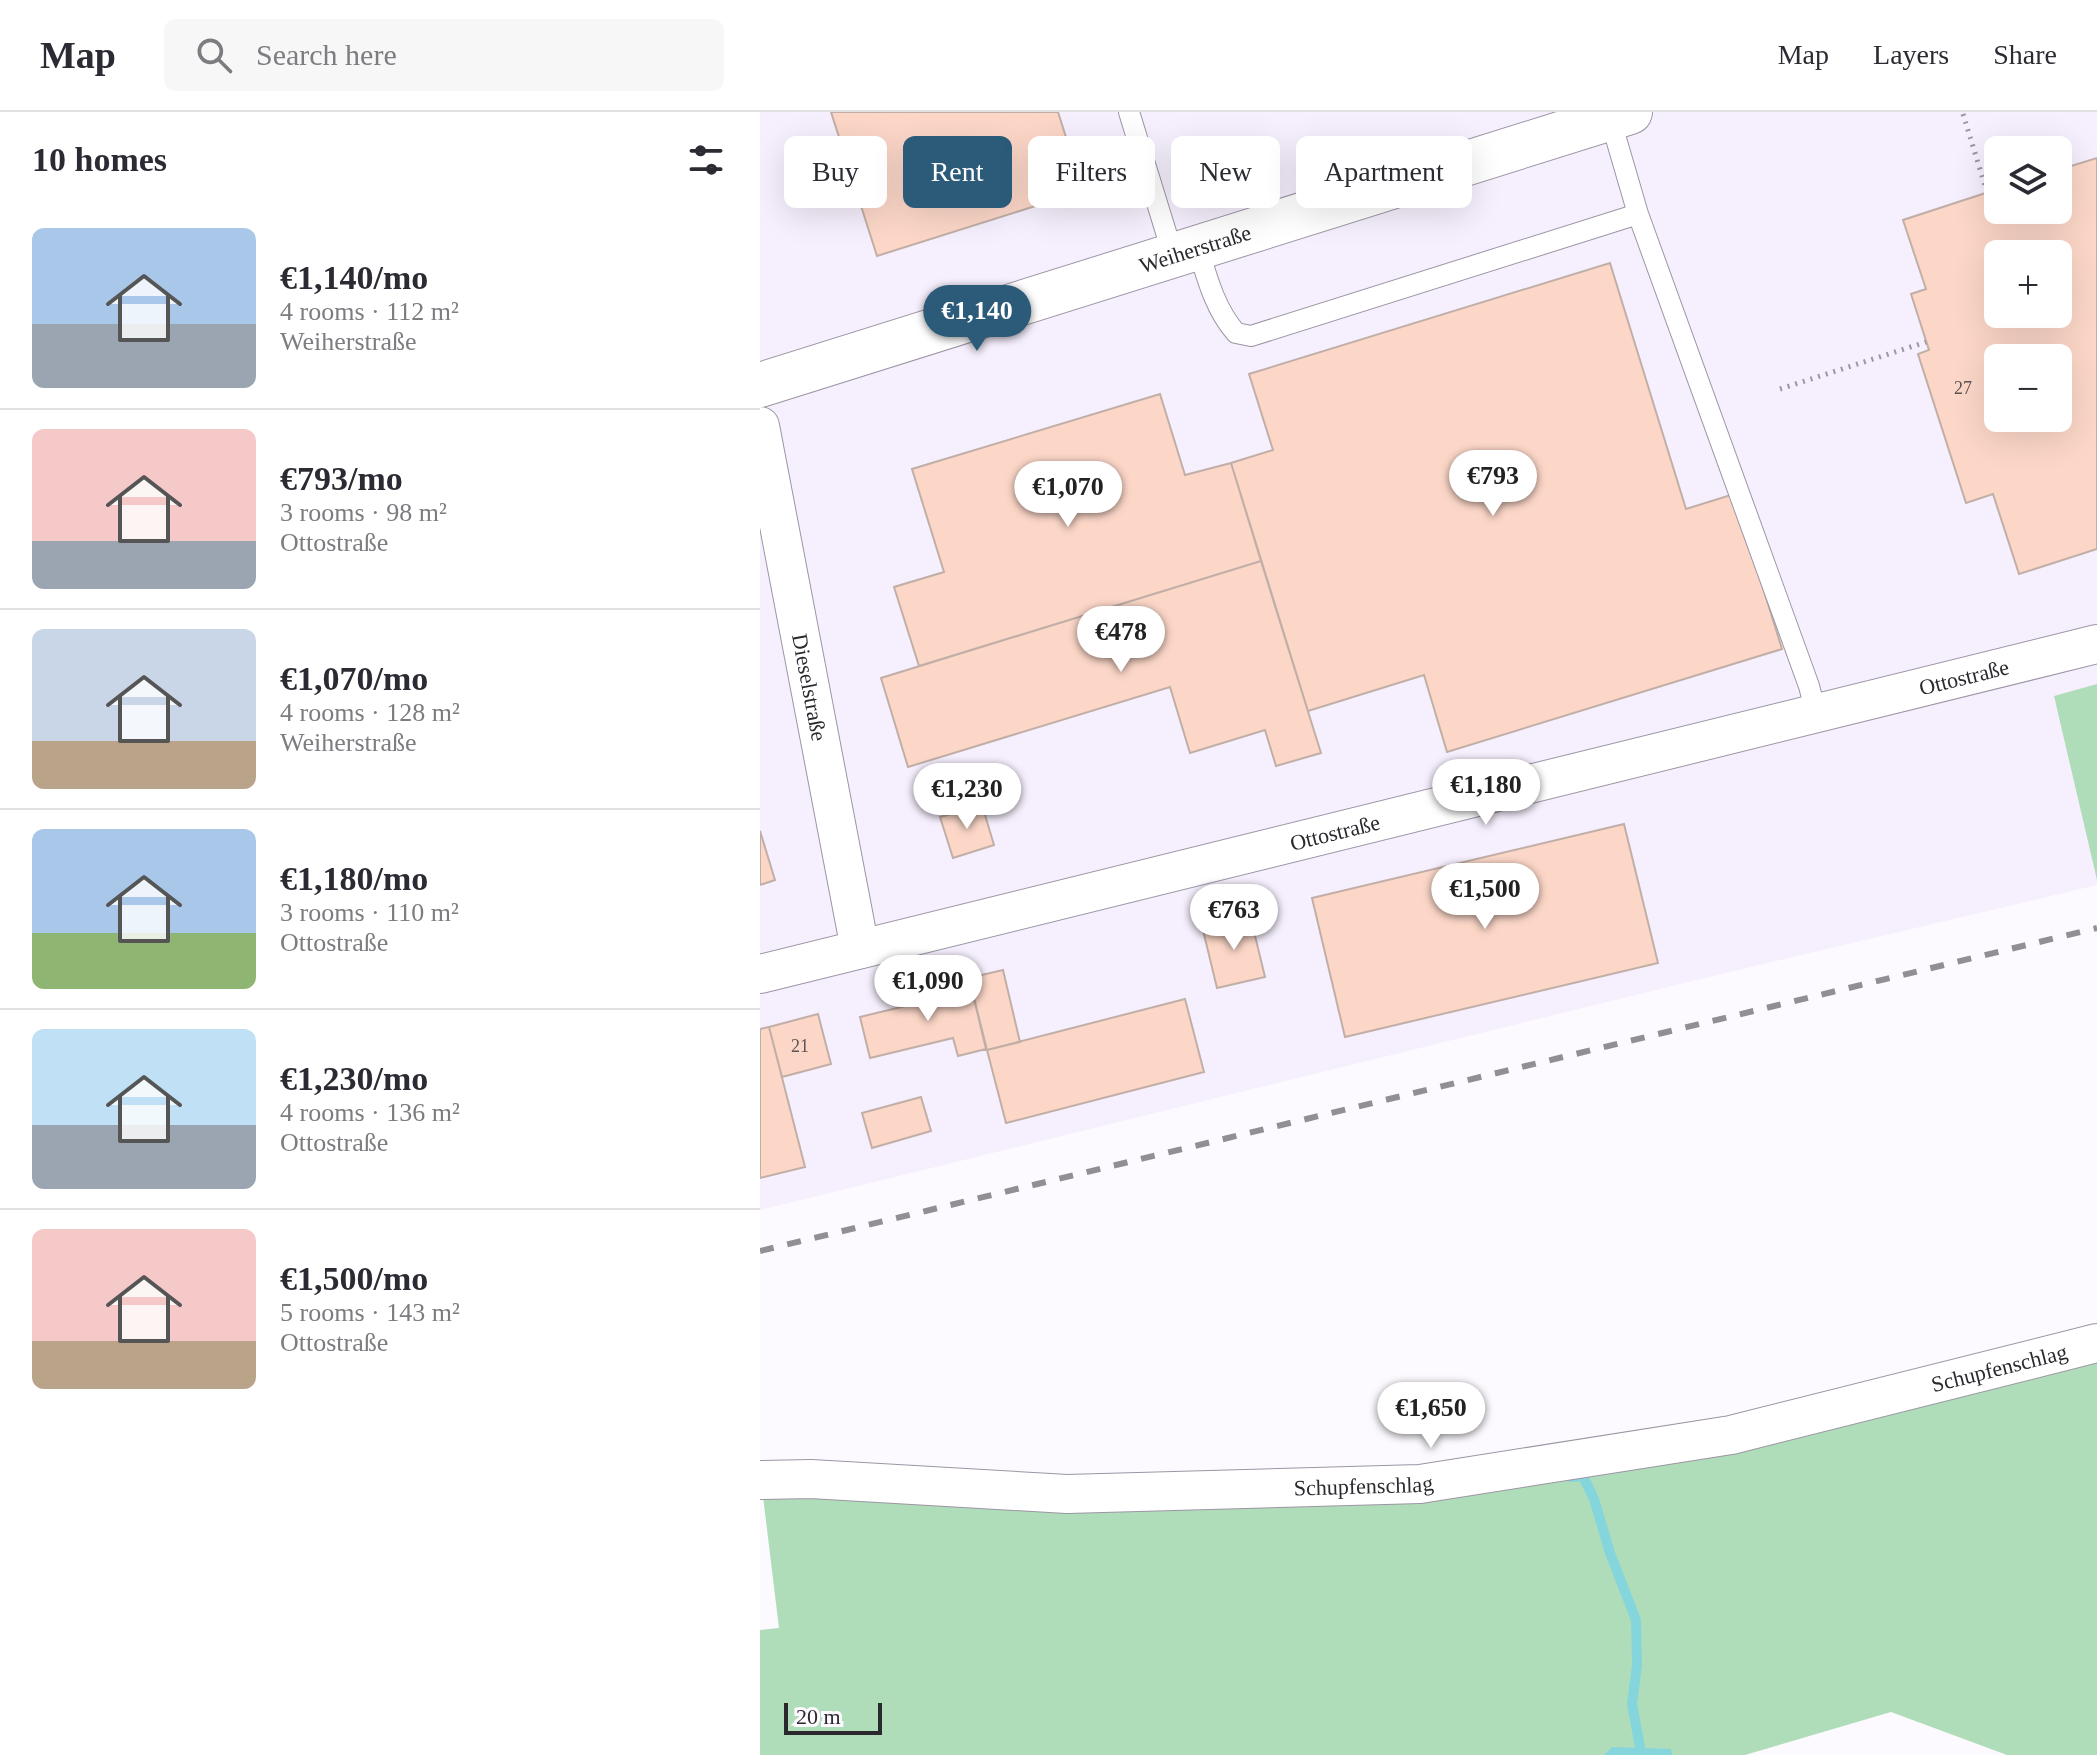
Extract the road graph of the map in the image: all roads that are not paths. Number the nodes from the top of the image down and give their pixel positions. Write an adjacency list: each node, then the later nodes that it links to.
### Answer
1 (1129, 112): 4 (lane)
2 (1620, 115): 3 (lane); 4 (street, Weiherstraße)
3 (1638, 214): 4 (lane); 8 (lane)
4 (1185, 252): 5 (street, Weiherstraße)
5 (760, 385)
6 (760, 426): 9 (street, Dieselstraße)
7 (2097, 644): 8 (street, Ottostraße)
8 (1816, 713): 9 (street, Ottostraße)
9 (860, 949): 10 (street, Ottostraße)
10 (760, 974)
11 (2097, 1343): 12 (street, Schupfenschlag)
12 (760, 1480)

